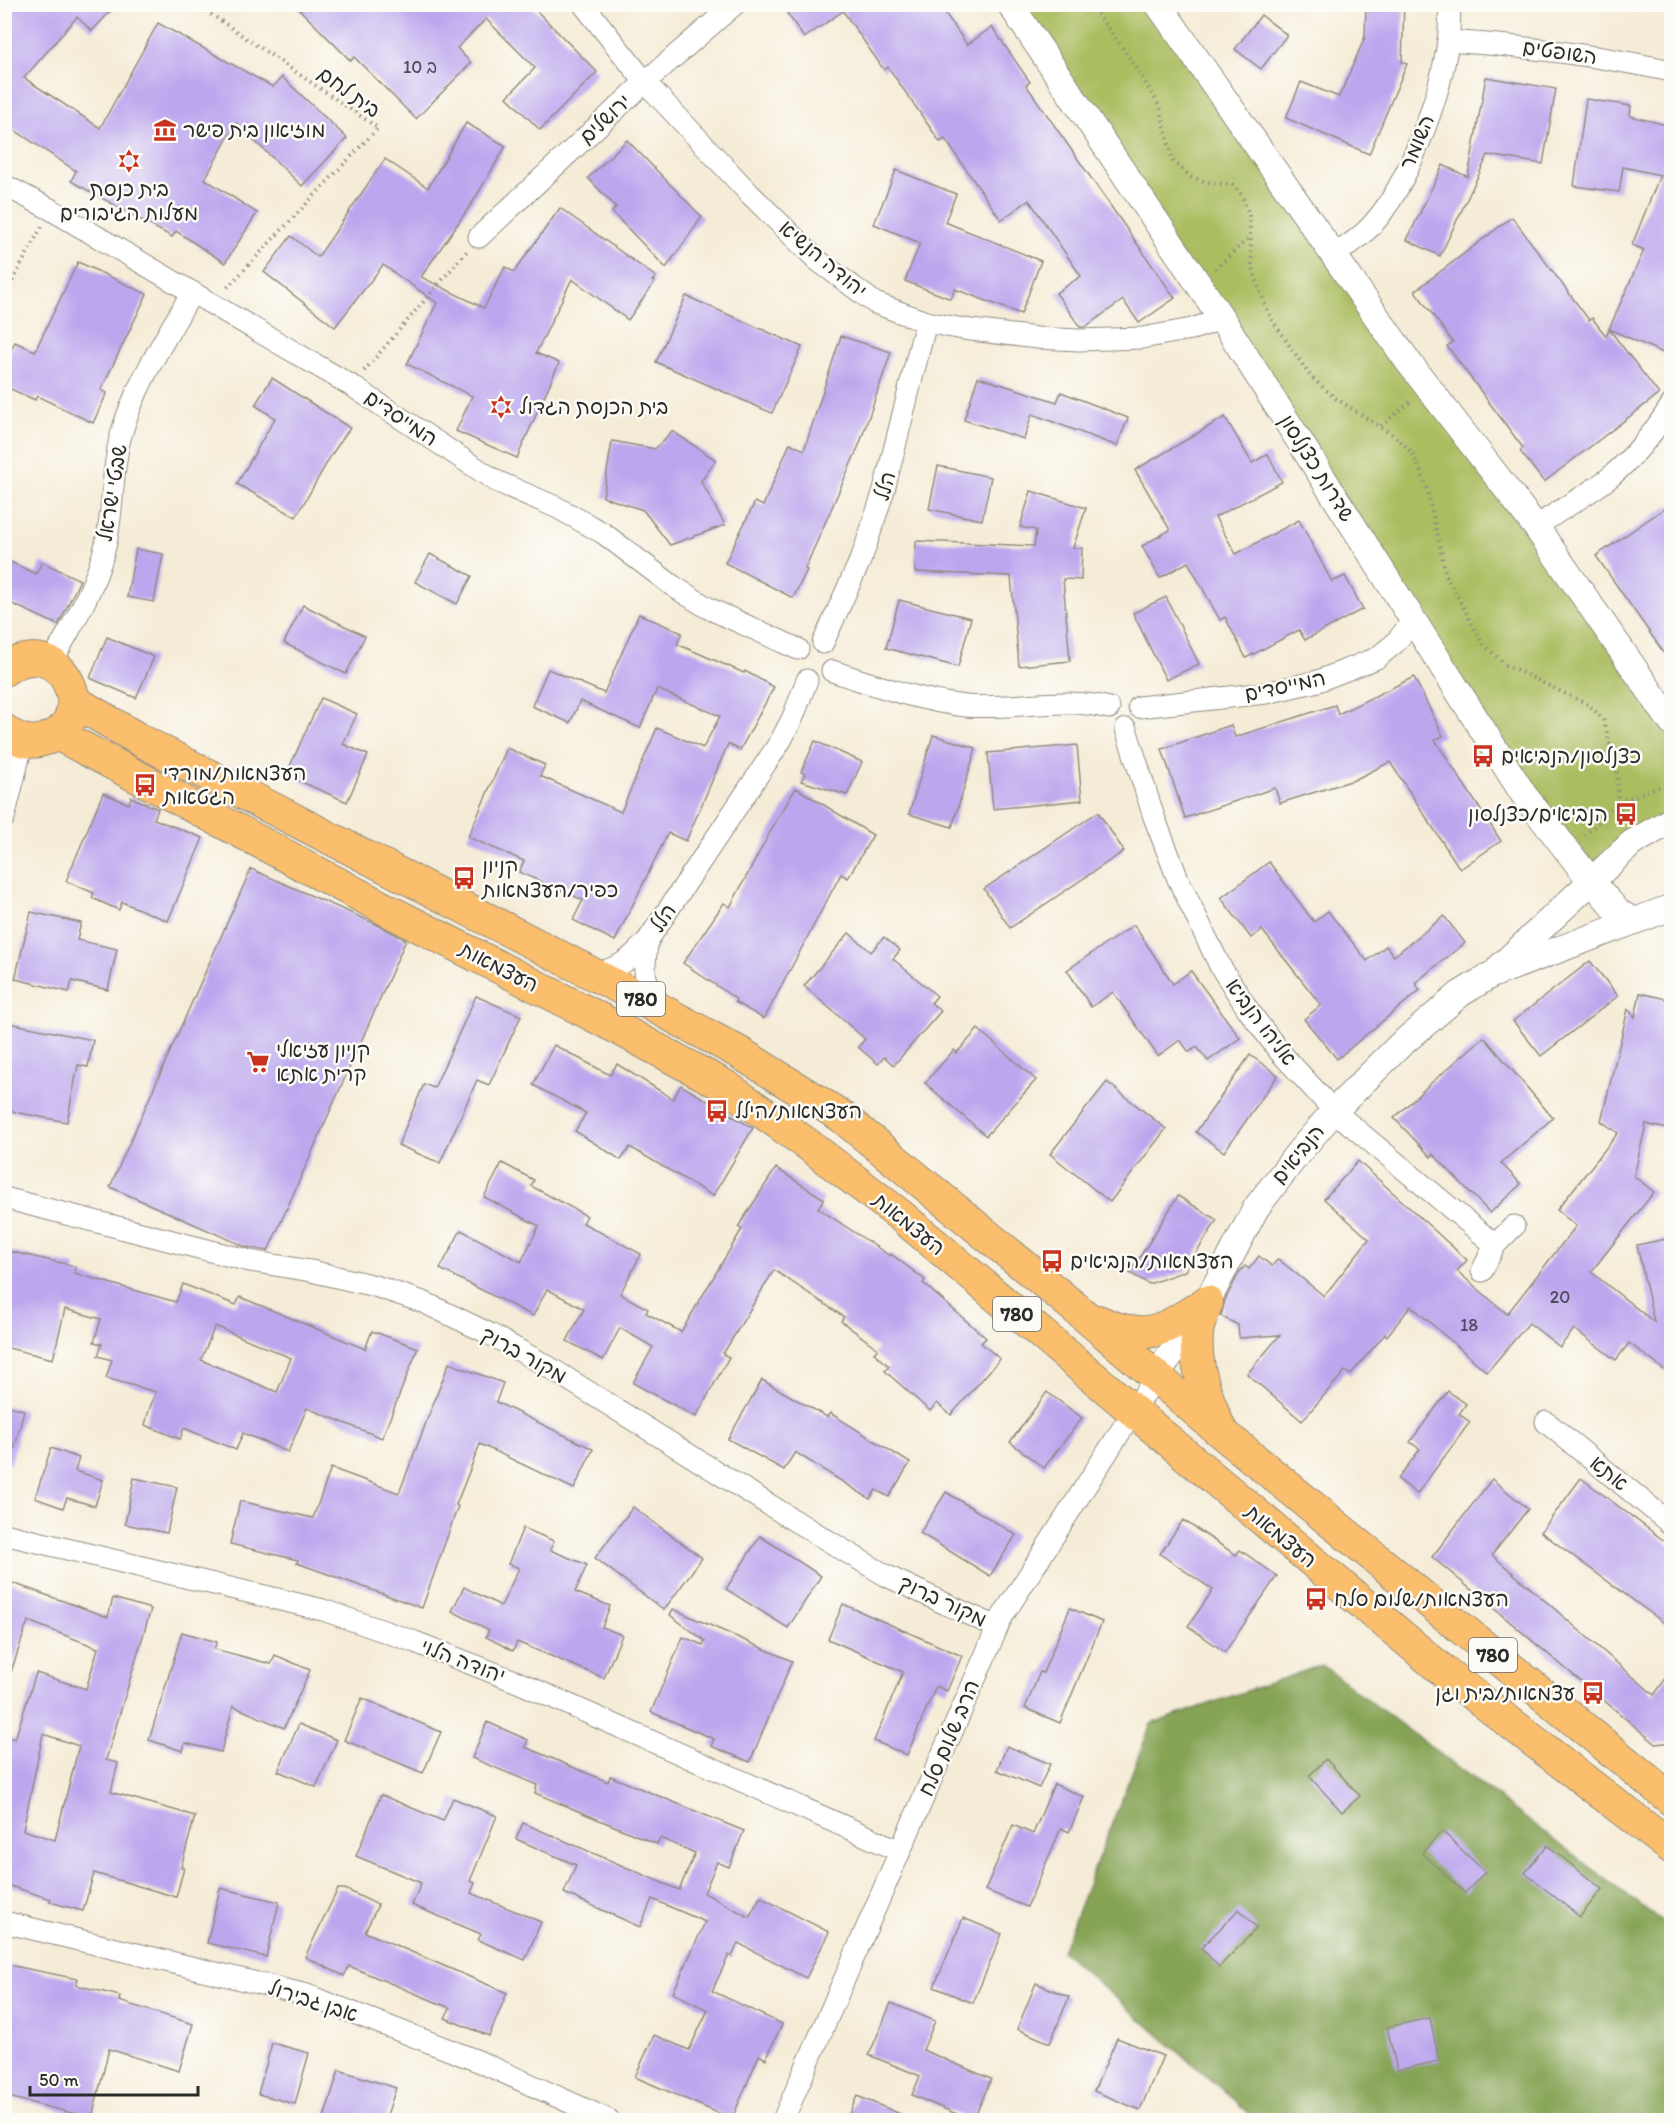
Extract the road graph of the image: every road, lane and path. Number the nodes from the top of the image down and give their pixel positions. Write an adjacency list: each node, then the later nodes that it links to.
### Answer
1 (196, 4): 19 (path, בית לחם)
2 (583, 4): 10 (street, יהודה הנשיא)
3 (735, 4): 10 (street, ירושלים)
4 (1010, 4): 16 (street, שדרות כצנלסון)
5 (1090, 4): 14 (path)
6 (1158, 4): 15 (street)
7 (1450, 4): 8 (street, השומר)
8 (1448, 42): 9 (street, השופטים); 15 (street, השומר)
9 (1671, 71)
10 (645, 82): 13 (street, ירושלים); 21 (street, יהודה הנשיא)
11 (4, 185): 12 (street, המייסדים)
12 (50, 209): 17 (street, המייסדים); 18 (path)
13 (479, 237): 22 (path)
14 (1250, 237): 16 (path); 25 (path)
15 (1335, 254): 26 (street)
16 (1199, 284): 20 (street, שדרות כצנלסון)
17 (192, 292): 19 (street, המייסדים); 30 (street, שבטי ישראל)
18 (4, 297)
19 (212, 304): 22 (street, המייסדים)
20 (1222, 319): 21 (street, יהודה הנשיא); 27 (street, שדרות כצנלסון)
21 (926, 322): 28 (street, הלל)
22 (352, 386): 29 (street, המייסדים)
23 (1414, 399): 25 (path)
24 (1671, 404): 26 (street)
25 (1382, 426): 41 (path)
26 (1536, 527): 36 (street)
27 (1413, 621): 34 (street, המייסדים); 45 (street, שדרות כצנלסון)
28 (823, 643): 29 (street); 31 (street)
29 (798, 649): 32 (street)
30 (20, 663): 33 (main road)
31 (832, 671): 32 (street); 35 (street)
32 (807, 680): 49 (street, הלל)
33 (74, 701): 38 (main road); 50 (main road, העצמאות / 780)
34 (1139, 707): 35 (street); 37 (street)
35 (1109, 708): 37 (street)
36 (1671, 723)
37 (1126, 729): 53 (street, אליהו הנביא)
38 (57, 734): 39 (main road); 61 (main road, העצמאות / 780)
39 (14, 735): 42 (street)
40 (1671, 782): 41 (path)
41 (1618, 802): 44 (path); 45 (path)
42 (4, 818)
43 (1671, 820): 44 (street, הנביאים)
44 (1632, 843): 46 (street, הנביאים)
45 (1568, 852): 46 (street, שדרות כצנלסון)
46 (1591, 881): 48 (street, שדרות כצנלסון); 51 (street, הנביאים)
47 (1671, 907): 48 (street, הנביאים)
48 (1634, 921): 51 (street, הנביאים)
49 (648, 940): 50 (street, הלל); 52 (street, הלל)
50 (592, 974): 52 (main road, העצמאות / 780)
51 (1491, 975): 53 (street, הנביאים)
52 (667, 1013): 59 (main road, העצמאות / 780)
53 (1334, 1111): 56 (street, אליהו הנביא); 58 (street, הנביאים)
54 (4, 1198): 66 (street, מקור ברוך)
55 (1514, 1226): 56 (street)
56 (1495, 1245): 57 (street)
57 (1482, 1271)
58 (1206, 1302): 59 (main road); 60 (street, הנביאים); 63 (main road)
59 (1084, 1315): 60 (main road, העצמאות / 780)
60 (1156, 1376): 61 (street, הרב שלום סלח); 63 (main road, העצמאות / 780)
61 (1132, 1411): 66 (street, הרב שלום סלח); 70 (main road, העצמאות / 780)
62 (1546, 1422): 64 (street, אתא)
63 (1222, 1433): 67 (main road, העצמאות / 780)
64 (1671, 1525)
65 (4, 1534): 71 (street, יהודה הלוי)
66 (997, 1627): 71 (street, הרב שלום סלח)
67 (1630, 1767): 68 (main road); 69 (main road, העצמאות / 780)
68 (1671, 1773)
69 (1671, 1800)
70 (1671, 1848)
71 (900, 1851): 74 (street, הרב שלום סלח)
72 (4, 1922): 73 (street, אבן גבירול)
73 (609, 2121)
74 (783, 2121)

